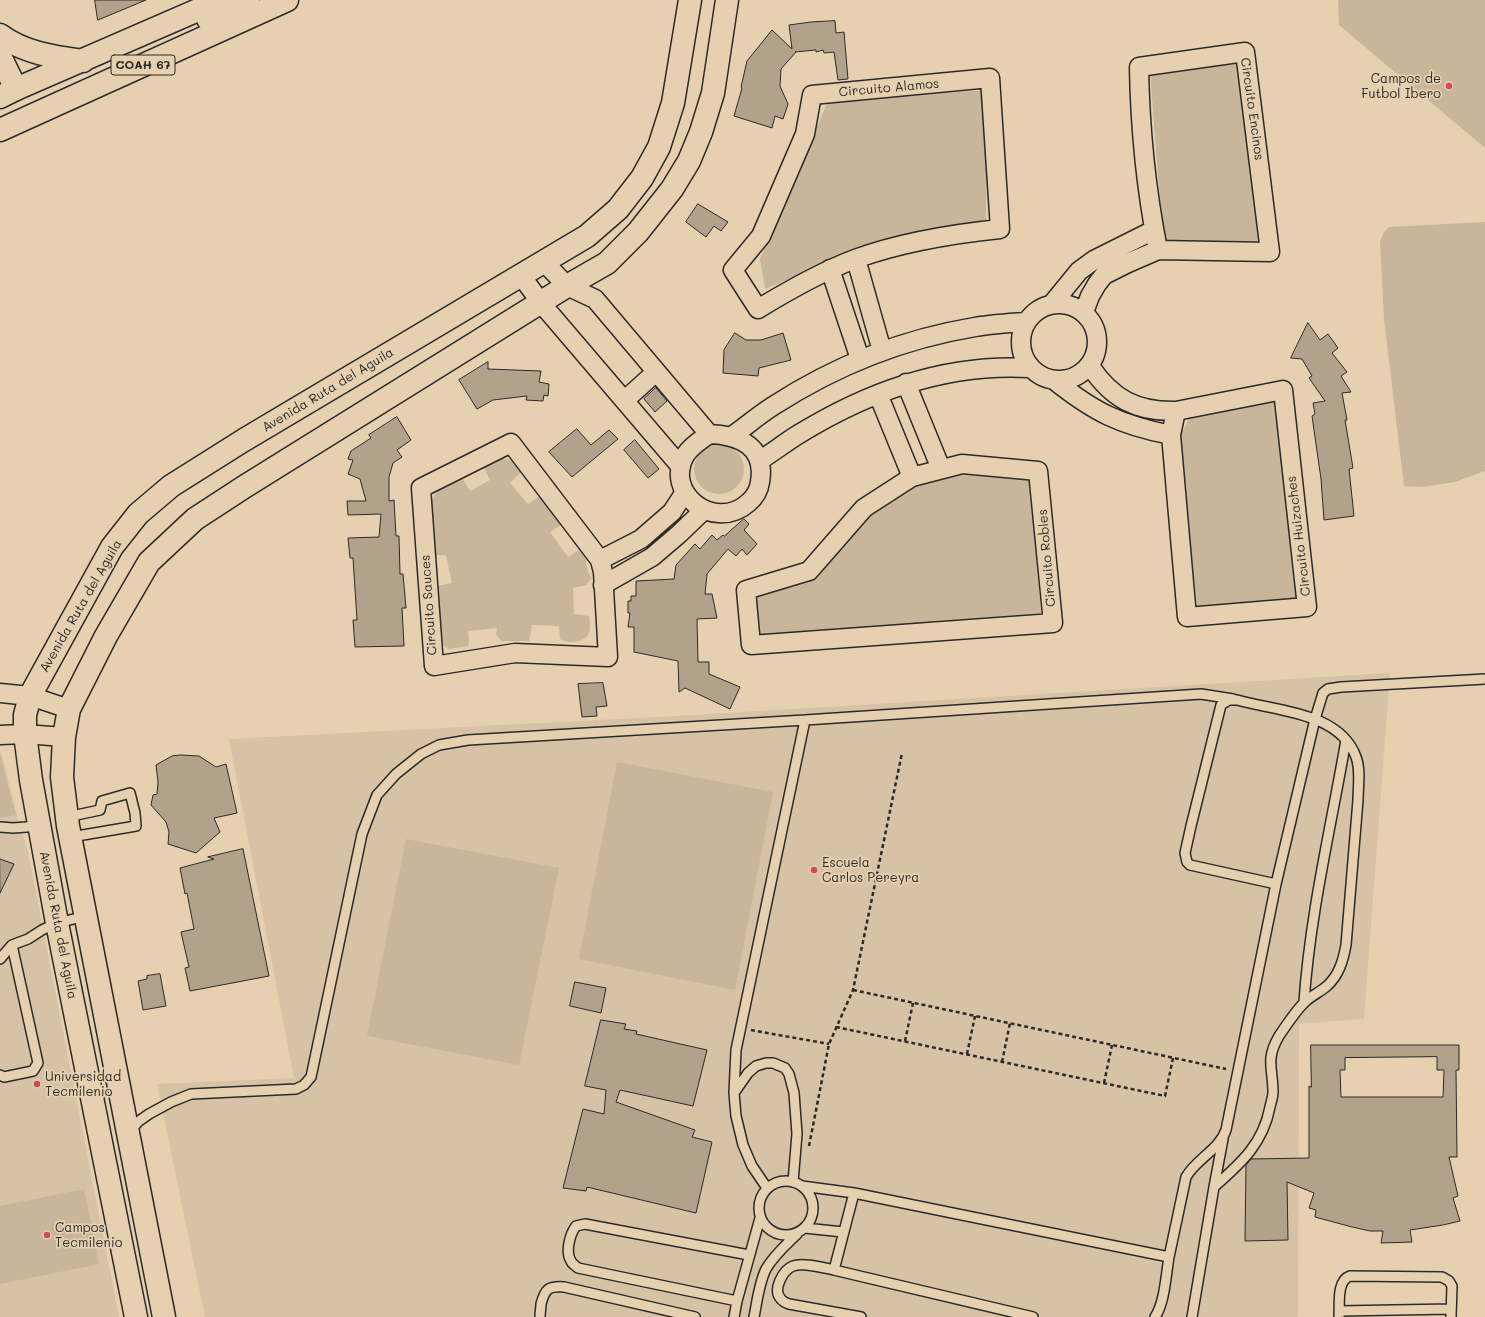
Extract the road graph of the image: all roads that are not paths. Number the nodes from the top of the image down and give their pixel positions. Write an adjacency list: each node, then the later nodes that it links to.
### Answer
1 (221, 0): 9 (street, COAH 67)
2 (248, 0): 7 (street)
3 (287, 0): 7 (street, COAH 67)
4 (690, 0): 12 (street, Avenida Ruta del Aguila)
5 (727, 0): 14 (street)
6 (0, 35): 9 (street)
7 (194, 42): 11 (street, COAH 67)
8 (0, 56): 10 (street)
9 (84, 61): 10 (street, COAH 67)
10 (8, 93)
11 (0, 130)
12 (618, 209): 14 (street); 18 (street, Avenida Ruta del Aguila)
13 (1154, 230): 15 (street, Circuito Encinos); 15 (street, Circuito Encinos); 17 (street)
14 (638, 232): 22 (street)
15 (1158, 250): 21 (street, Circuito Encinos)
16 (856, 259): 19 (street, Circuito Alamos); 19 (street, Circuito Alamos); 27 (street)
17 (1094, 260): 21 (street); 24 (street)
18 (543, 261): 20 (street, Avenida Ruta del Aguila); 22 (street)
19 (830, 270): 28 (street)
20 (520, 274): 23 (street); 54 (street, Avenida Ruta del Aguila)
21 (1104, 276): 25 (street, Circuito Encinos)
22 (567, 286): 23 (street); 31 (street)
23 (541, 303): 36 (street); 56 (street)
24 (1052, 304): 25 (street); 26 (street)
25 (1084, 312): 29 (street)
26 (1026, 322): 27 (street); 30 (street)
27 (882, 350): 28 (street)
28 (860, 359): 41 (street)
29 (1090, 366): 32 (street); 35 (street, Circuito Huizaches)
30 (1030, 368): 32 (street); 33 (street)
31 (656, 372): 36 (street); 39 (street)
32 (1054, 380): 38 (street)
33 (906, 383): 34 (street); 44 (street)
34 (878, 394): 42 (street); 45 (street)
35 (1118, 397): 37 (street, Circuito Huizaches); 38 (street)
36 (625, 400): 43 (street)
37 (1176, 411): 40 (street, Circuito Huizaches); 40 (street, Circuito Huizaches)
38 (1104, 414): 40 (street)
39 (709, 434): 41 (street); 43 (street)
40 (1171, 435)
41 (732, 436): 42 (street)
42 (759, 461): 47 (street)
43 (681, 467): 46 (street)
44 (940, 469): 45 (street, Circuito Robles); 45 (street, Circuito Robles)
45 (912, 477)
46 (685, 492): 47 (street); 48 (street)
47 (704, 510): 49 (street)
48 (642, 539): 49 (street); 50 (street)
49 (652, 557): 51 (street)
50 (600, 560): 51 (street, Circuito Sauces); 51 (street, Circuito Sauces)
51 (603, 585)
52 (1485, 679): 57 (lane)
53 (0, 693): 54 (street)
54 (30, 696): 56 (street); 59 (street, Avenida Ruta del Aguila)
55 (1233, 699): 57 (lane); 58 (lane); 66 (lane)
56 (69, 709): 61 (street)
57 (1315, 719): 62 (lane); 66 (lane)
58 (805, 720): 73 (lane); 74 (lane)
59 (25, 734): 60 (street); 61 (street); 64 (street, Avenida Ruta del Aguila)
60 (0, 735)
61 (64, 737): 65 (street)
62 (1346, 740): 71 (lane); 71 (lane)
63 (0, 826): 64 (lane)
64 (40, 826): 68 (street, Avenida Ruta del Aguila)
65 (69, 827): 65 (lane); 67 (street)
66 (1276, 884): 75 (lane)
67 (86, 916): 68 (lane); 74 (street)
68 (57, 923): 69 (lane); 84 (street, Avenida Ruta del Aguila)
69 (12, 945): 70 (lane); 72 (lane)
70 (0, 960)
71 (1304, 1002): 77 (lane)
72 (0, 1075)
73 (734, 1093): 76 (lane); 78 (lane)
74 (128, 1132): 83 (street)
75 (1224, 1137): 77 (lane); 86 (lane)
76 (797, 1184): 78 (lane); 79 (lane); 81 (lane)
77 (1214, 1187): 100 (lane)
78 (767, 1188): 80 (lane)
79 (854, 1193): 82 (lane); 86 (lane)
80 (760, 1218): 81 (lane); 85 (lane)
81 (801, 1230): 82 (lane); 96 (lane)
82 (843, 1232): 87 (lane)
83 (150, 1240): 84 (street); 92 (street)
84 (122, 1246): 91 (street, Avenida Ruta del Aguila)
85 (749, 1255): 88 (lane); 88 (lane)
86 (1169, 1256): 99 (lane)
87 (834, 1270): 97 (lane); 98 (lane)
88 (737, 1301): 95 (lane)
89 (1451, 1313): 90 (lane); 90 (lane)
90 (1339, 1314)
91 (136, 1317)
92 (164, 1317)
93 (540, 1317): 94 (lane)
94 (695, 1317)
95 (734, 1317)
96 (754, 1317)
97 (861, 1317)
98 (1033, 1317)
99 (1155, 1317)
100 (1192, 1317)

